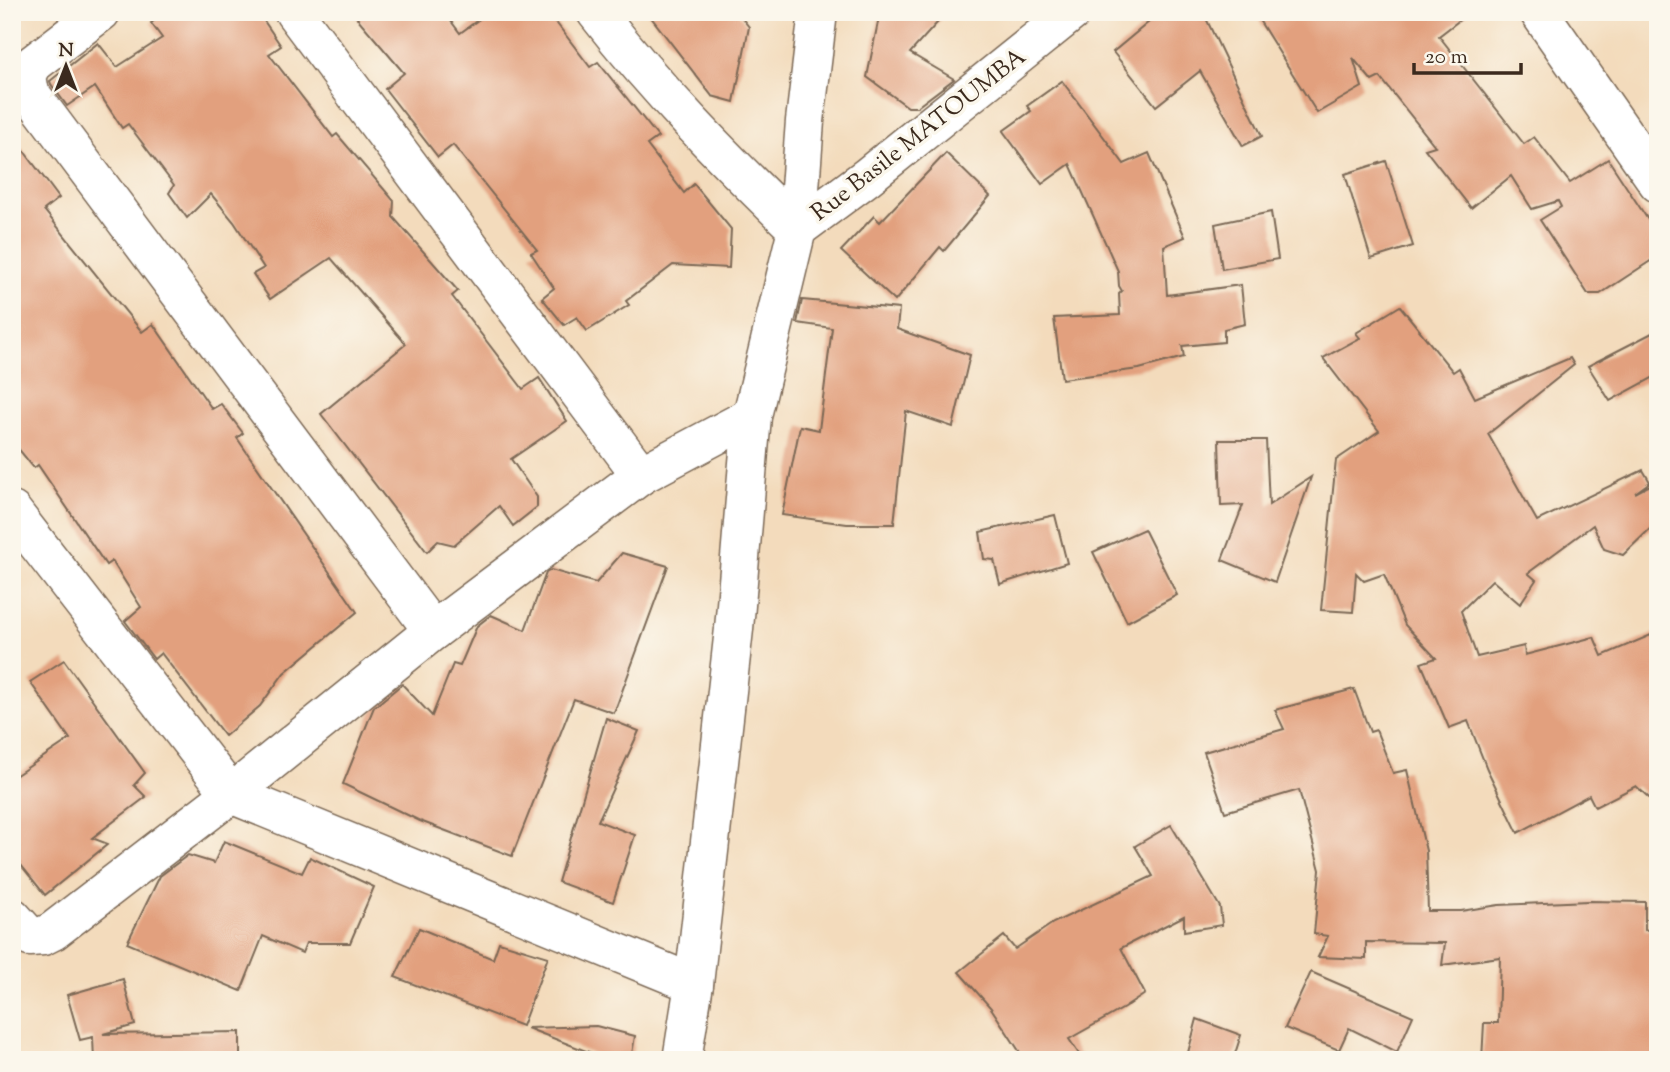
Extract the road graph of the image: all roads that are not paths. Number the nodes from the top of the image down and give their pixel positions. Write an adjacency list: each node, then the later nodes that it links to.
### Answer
1 (101, 12): 12 (street)
2 (295, 12): 10 (street)
3 (596, 12): 8 (street)
4 (818, 12): 8 (street)
5 (1072, 12): 8 (street, Rue Basile MATOUMBA)
6 (1539, 12): 7 (street)
7 (1658, 183)
8 (797, 229): 9 (street)
9 (752, 416): 10 (street); 15 (street)
10 (641, 475): 12 (street)
11 (12, 511): 13 (street)
12 (433, 631): 13 (street)
13 (231, 794): 14 (street); 15 (street)
14 (12, 918)
15 (694, 984): 16 (street)
16 (682, 1060)

